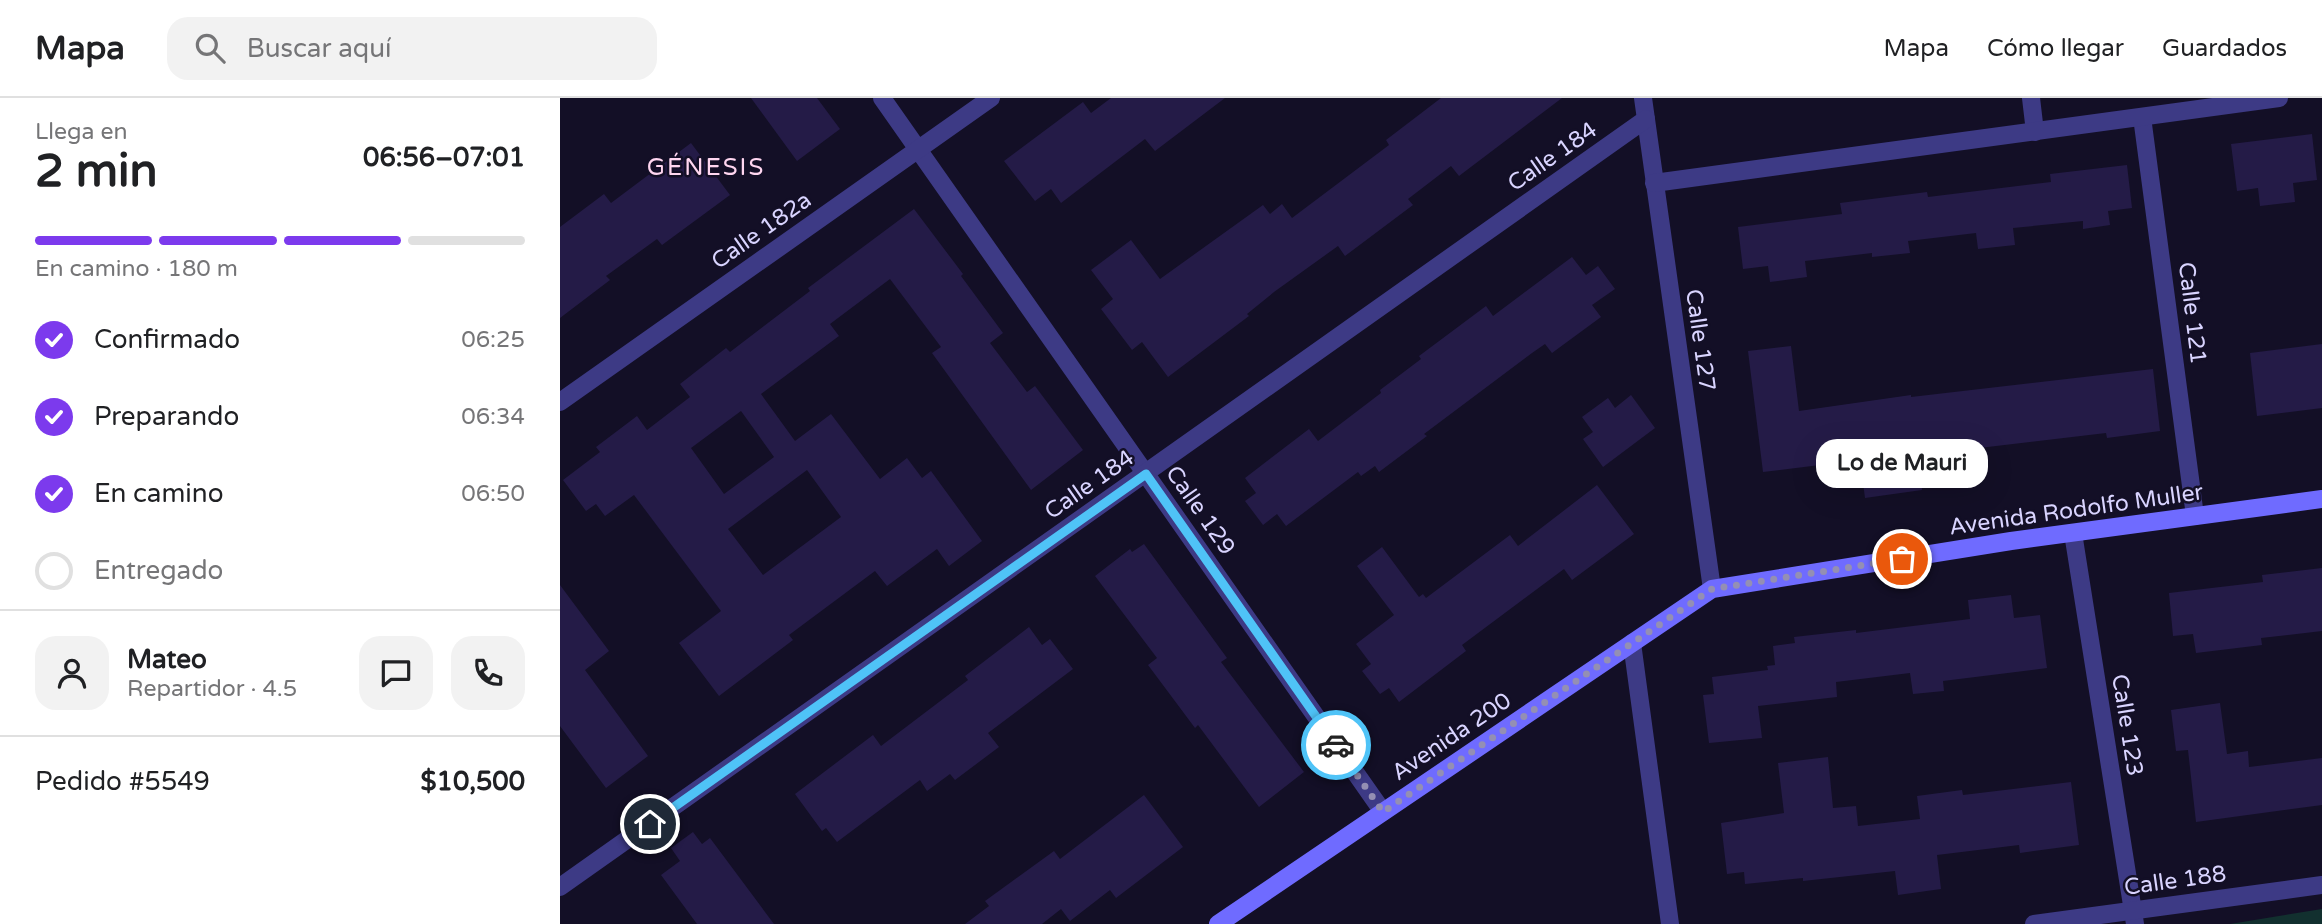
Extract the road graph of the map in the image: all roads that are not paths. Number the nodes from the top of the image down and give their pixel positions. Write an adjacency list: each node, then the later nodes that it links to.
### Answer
1 (882, 98): 9 (street, Calle 129)
2 (991, 98): 9 (street, Calle 182a)
3 (1643, 98): 7 (street, Calle 127)
4 (2031, 98): 8 (street)
5 (2279, 98): 6 (street)
6 (2142, 117): 8 (street); 14 (street, Calle 121)
7 (1646, 119): 10 (street, Calle 127); 12 (street, Calle 184)
8 (2035, 132): 10 (street)
9 (918, 150): 11 (street, Calle 182a); 12 (street, Calle 129)
10 (1654, 183): 16 (street, Calle 127)
11 (560, 402)
12 (1146, 474): 18 (street, Calle 129); 20 (street, Calle 184)
13 (2322, 499): 14 (main road, Avenida Rodolfo Muller)
14 (2195, 516): 15 (main road, Avenida Rodolfo Muller)
15 (2073, 533): 16 (main road, Avenida Rodolfo Muller); 21 (street, Calle 123)
16 (1712, 589): 17 (main road, Avenida 200)
17 (1632, 643): 18 (main road, Avenida 200); 23 (street)
18 (1383, 812): 22 (main road, Avenida 200)
19 (2322, 885): 21 (street, Calle 188)
20 (560, 887)
21 (2134, 917): 24 (street, Calle 188)
22 (1218, 924)
23 (1670, 924)
24 (2034, 924)

